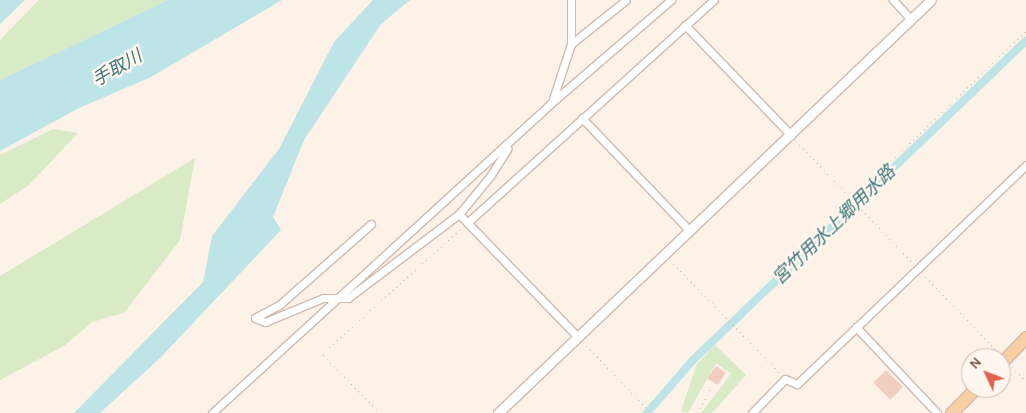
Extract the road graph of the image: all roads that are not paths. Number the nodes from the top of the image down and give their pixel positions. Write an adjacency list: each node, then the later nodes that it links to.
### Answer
1 (571, 0): 9 (street)
2 (626, 0): 9 (street)
3 (671, 0): 10 (street)
4 (714, 0): 8 (street)
5 (893, 0): 7 (street)
6 (931, 0): 7 (street)
7 (911, 19): 12 (street)
8 (685, 25): 11 (street); 12 (street)
9 (571, 44): 10 (street)
10 (550, 104): 13 (street)
11 (582, 118): 16 (street); 18 (street)
12 (791, 135): 18 (street)
13 (505, 145): 15 (street); 19 (street)
14 (1026, 165): 20 (street)
15 (459, 214): 16 (street); 19 (street)
16 (468, 222): 21 (street)
17 (372, 224): 19 (street)
18 (690, 230): 21 (street)
19 (338, 298): 25 (street)
20 (856, 327): 27 (street); 28 (street)
21 (578, 336): 26 (street)
22 (1026, 337): 23 (main road)
23 (1011, 353)
24 (966, 398): 29 (main road)
25 (212, 413)
26 (498, 413)
27 (752, 413)
28 (937, 413)
29 (951, 413)

